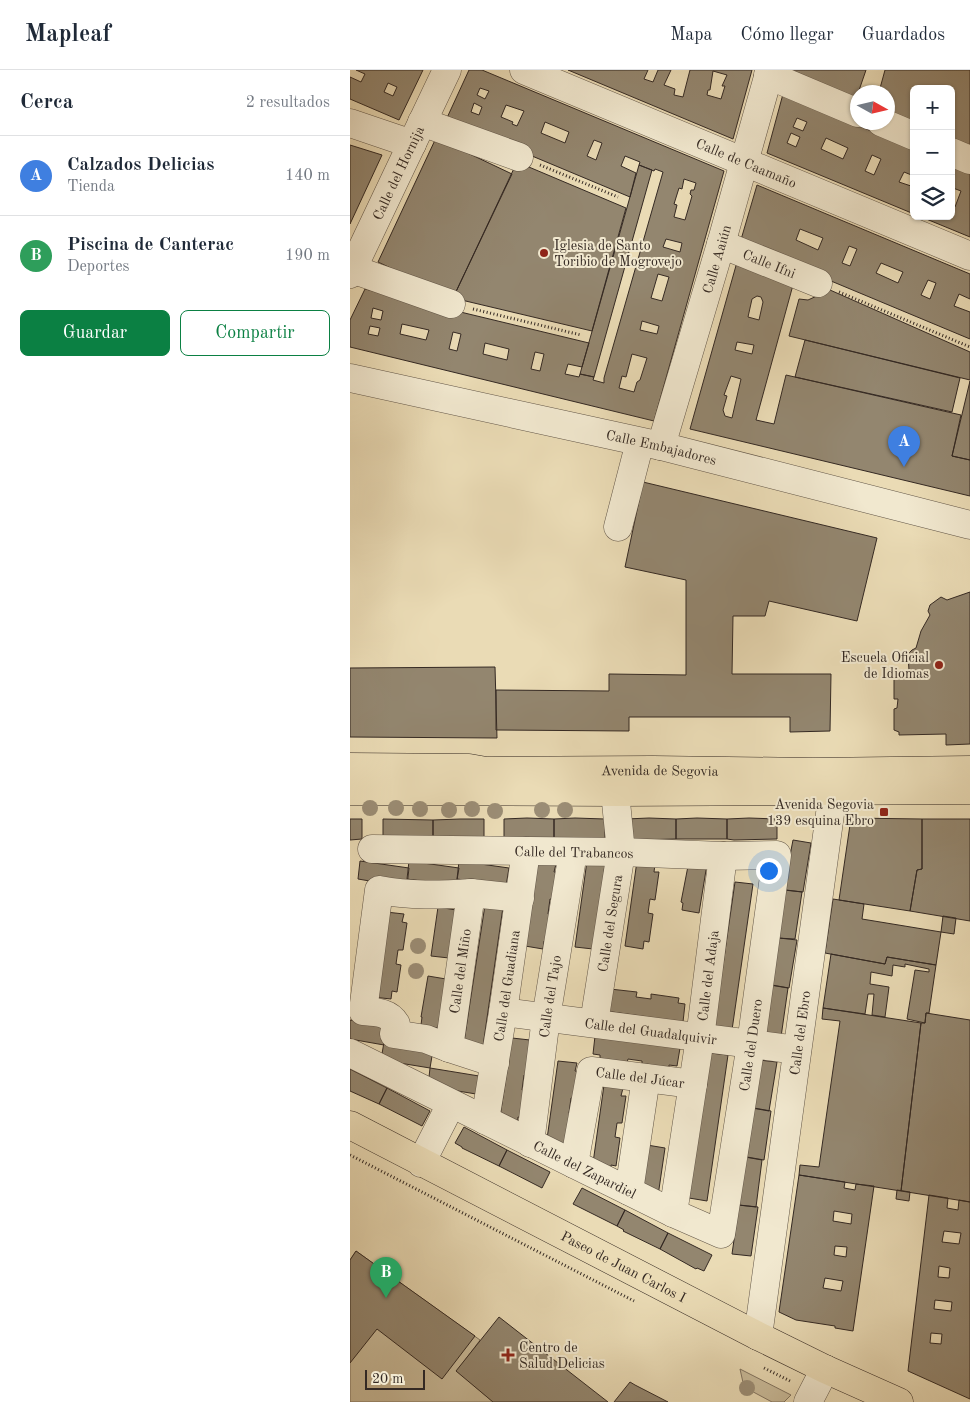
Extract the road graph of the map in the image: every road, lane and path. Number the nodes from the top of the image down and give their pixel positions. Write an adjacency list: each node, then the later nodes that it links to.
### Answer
1 (447, 70): 7 (street, Calle del Hornija)
2 (524, 70): 12 (street, Calle de Caamaño)
3 (769, 73): 4 (street); 12 (street, Calle Aaiún)
4 (850, 109)
5 (350, 123): 7 (street)
6 (895, 128): 8 (street)
7 (417, 133): 10 (street); 16 (street, Calle del Hornija)
8 (910, 134)
9 (955, 154): 11 (street)
10 (519, 157): 13 (path)
11 (970, 160)
12 (744, 161): 14 (street, Calle Aaiún); 15 (street, Calle de Caamaño)
13 (618, 197)
14 (721, 244): 17 (street, Calle Ifni); 22 (street, Calle Aaiún)
15 (970, 256)
16 (353, 260): 18 (street)
17 (818, 283): 20 (path)
18 (451, 304): 19 (path)
19 (581, 335)
20 (970, 347)
21 (350, 378): 22 (street, Calle Embajadores)
22 (651, 444): 23 (street, Calle Embajadores); 24 (street, Calle Aaiún)
23 (970, 526)
24 (618, 527)
25 (350, 767): 26 (main road, Avenida de Segovia)
26 (889, 770): 27 (main road, Avenida de Segovia); 31 (street)
27 (970, 770)
28 (970, 790): 31 (main road, Avenida de Segovia)
29 (350, 791): 30 (main road, Avenida de Segovia)
30 (615, 792): 31 (main road, Avenida de Segovia); 35 (street, Calle del Segura)
31 (833, 792): 46 (street, Calle del Ebro)
32 (372, 849): 33 (street, Calle del Trabancos)
33 (526, 851): 34 (street, Calle del Trabancos); 39 (street, Calle del Guadiana)
34 (573, 852): 35 (street, Calle del Trabancos); 41 (street, Calle del Tajo)
35 (621, 852): 37 (street, Calle del Trabancos); 42 (street, Calle del Segura)
36 (777, 855): 37 (street, Calle del Trabancos); 44 (street, Calle del Duero)
37 (723, 856): 43 (street, Calle del Adaja)
38 (471, 893): 39 (street); 45 (street, Calle del Miño); 45 (street)
39 (520, 898): 40 (street, Calle del Guadiana)
40 (503, 1012): 41 (street, Calle del Guadalquivir); 48 (street, Calle del Guadiana)
41 (546, 1018): 42 (street, Calle del Guadalquivir); 54 (street, Calle del Tajo)
42 (594, 1024): 43 (street, Calle del Guadalquivir)
43 (700, 1038): 44 (street, Calle del Guadalquivir); 50 (street, Calle del Adaja)
44 (751, 1044): 46 (street, Calle del Guadalquivir); 60 (street, Calle del Duero)
45 (449, 1048): 48 (street)
46 (797, 1050): 62 (street, Calle del Ebro)
47 (350, 1054): 51 (street, Calle del Zapardiel)
48 (495, 1063): 52 (street, Calle del Guadiana)
49 (646, 1078): 50 (street, Calle del Júcar); 57 (street, Calle del Júcar); 58 (street)
50 (693, 1084): 59 (street, Calle del Adaja)
51 (450, 1104): 52 (street, Calle del Zapardiel); 56 (street)
52 (485, 1120): 54 (street, Calle del Zapardiel)
53 (350, 1126): 56 (main road, Paseo de Juan Carlos I)
54 (530, 1143): 57 (street, Calle del Zapardiel)
55 (350, 1155): 61 (path)
56 (421, 1163): 62 (main road, Paseo de Juan Carlos I)
57 (574, 1164): 58 (street, Calle del Zapardiel)
58 (629, 1191): 59 (street, Calle del Zapardiel)
59 (673, 1213): 60 (street, Calle del Zapardiel)
60 (721, 1234)
61 (635, 1301)
62 (758, 1336): 64 (main road, Paseo de Juan Carlos I)
63 (759, 1365): 64 (path)
64 (815, 1388): 65 (main road, Paseo de Juan Carlos I)
65 (898, 1402)

